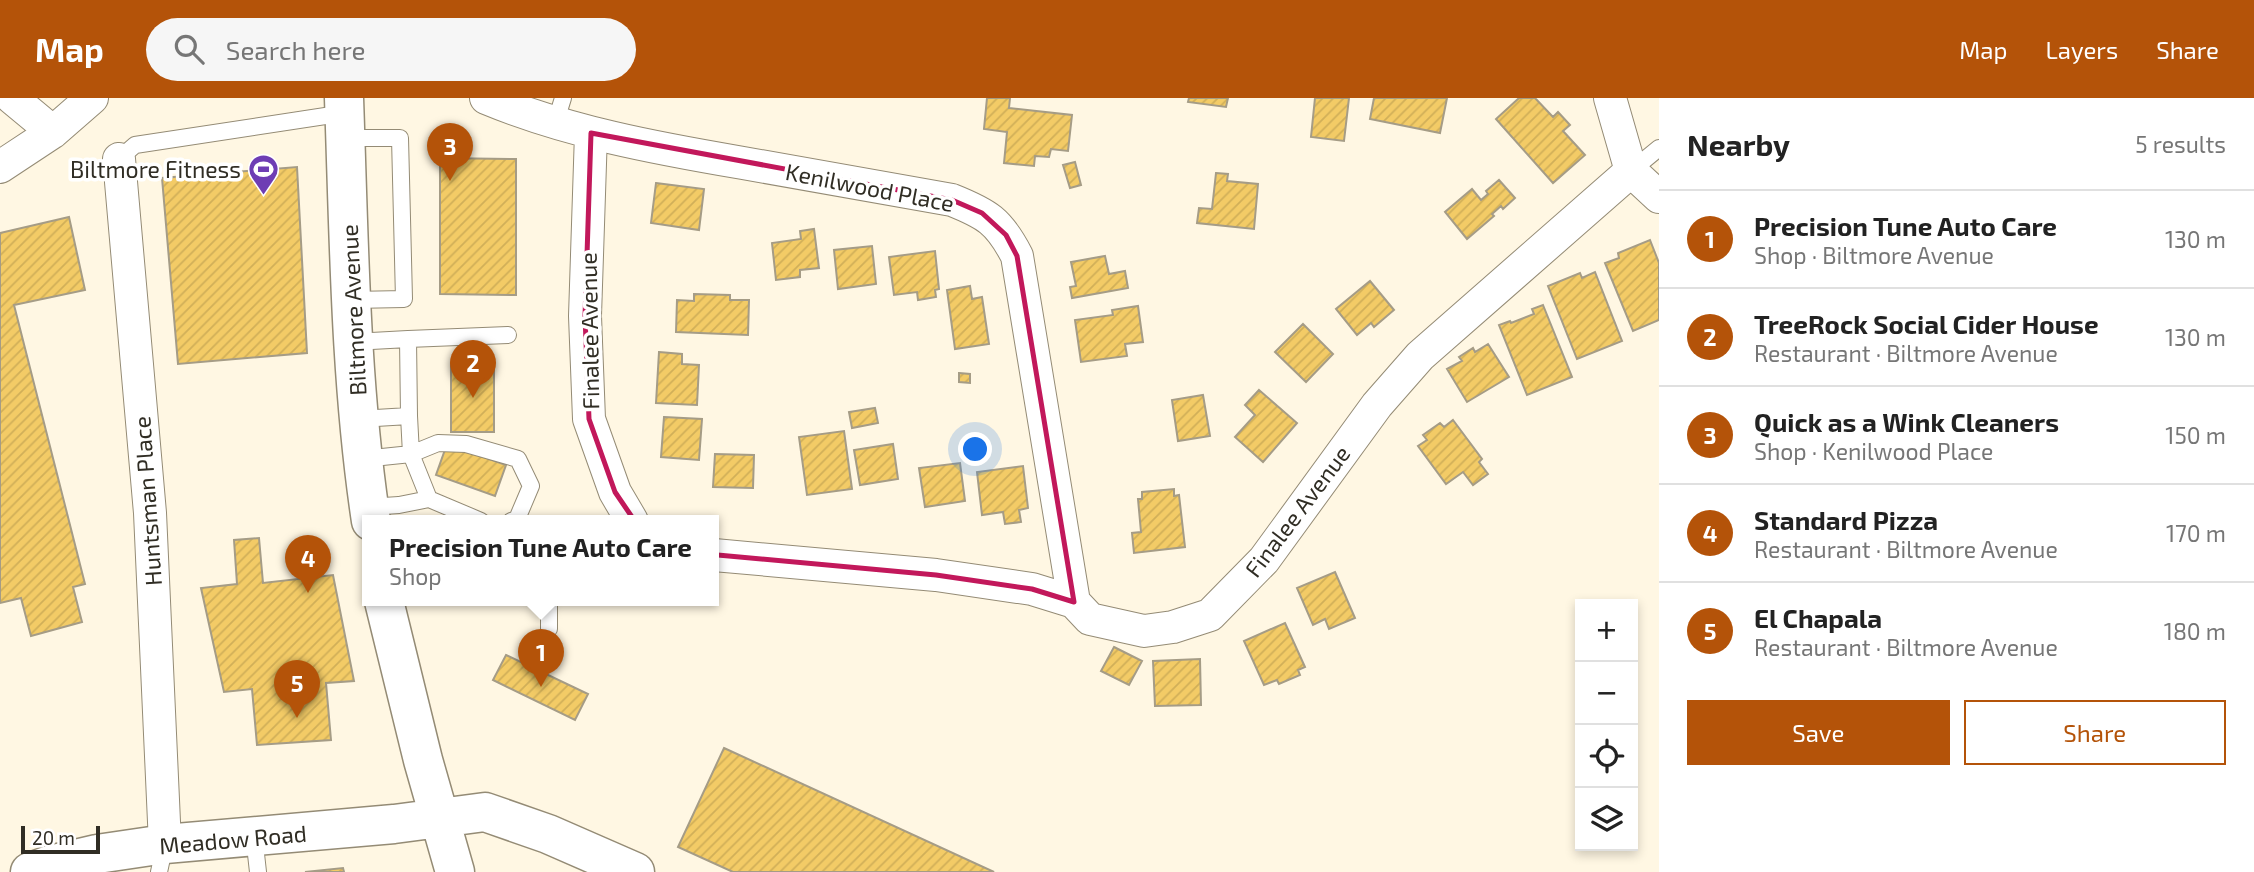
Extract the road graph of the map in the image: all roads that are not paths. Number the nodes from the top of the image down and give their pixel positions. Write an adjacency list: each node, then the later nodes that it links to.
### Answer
1 (12, 98): 7 (street)
2 (92, 98): 7 (street)
3 (486, 98): 5 (street, Kenilwood Place)
4 (1609, 98): 12 (street)
5 (559, 111): 8 (street, Kenilwood Place)
6 (345, 116): 10 (lane); 14 (main road, Biltmore Avenue); 14 (lane)
7 (53, 132): 11 (street)
8 (591, 132): 26 (street, Finalee Avenue); 28 (street, Kenilwood Place)
9 (1659, 148): 12 (lane)
10 (119, 159): 34 (street, Huntsman Place)
11 (0, 167)
12 (1631, 171): 13 (street); 28 (street, Finalee Avenue)
13 (1659, 197)
14 (351, 300): 17 (main road, Biltmore Avenue)
15 (508, 335): 16 (lane)
16 (408, 339): 17 (lane); 18 (lane)
17 (353, 342): 19 (main road, Biltmore Avenue)
18 (409, 416): 19 (lane); 20 (lane)
19 (359, 419): 21 (main road, Biltmore Avenue)
20 (411, 454): 21 (lane); 22 (lane); 25 (lane)
21 (363, 458): 23 (main road, Biltmore Avenue)
22 (429, 499): 23 (lane); 24 (lane)
23 (370, 514)
24 (467, 515)
25 (518, 515)
26 (628, 515)
27 (719, 555): 28 (street, Finalee Avenue)
28 (1074, 602)
29 (385, 606): 32 (main road)
30 (548, 606): 31 (lane)
31 (549, 629)
32 (439, 818): 33 (main road, Meadow Road); 36 (main road); 37 (main road, Meadow Road)
33 (256, 854): 34 (main road, Meadow Road)
34 (162, 858): 35 (main road, Meadow Road)
35 (30, 872)
36 (455, 872)
37 (635, 872)

